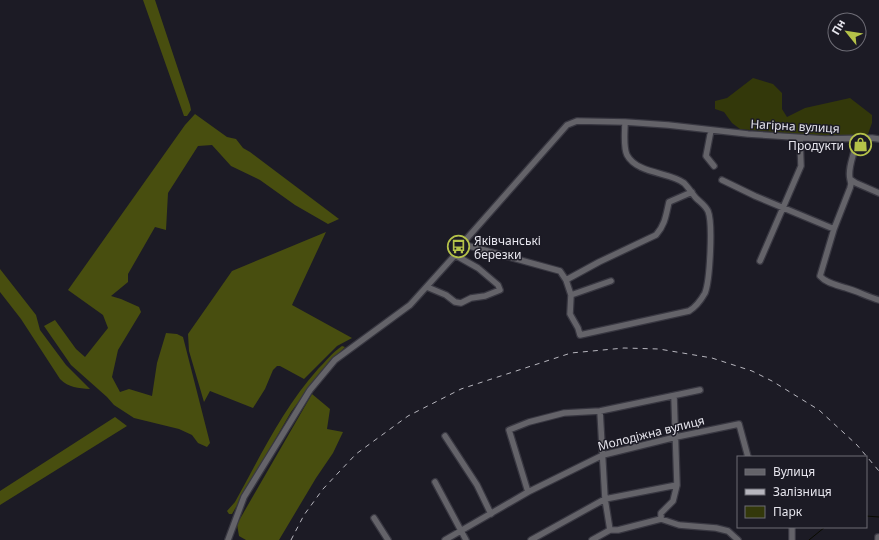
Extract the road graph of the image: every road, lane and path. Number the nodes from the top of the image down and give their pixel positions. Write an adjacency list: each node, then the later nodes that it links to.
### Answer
1 (625, 122): 2 (street, Нагірна вулиця); 9 (street); 13 (street, Нагірна вулиця)
2 (711, 130): 3 (street, Нагірна вулиця); 6 (street)
3 (800, 138): 4 (street, Нагірна вулиця); 11 (street)
4 (856, 139): 5 (street, Нагірна вулиця); 8 (street)
5 (879, 139)
6 (714, 166)
7 (722, 180): 11 (street)
8 (850, 180): 10 (street); 12 (street)
9 (692, 192): 16 (street); 19 (street)
10 (879, 193)
11 (783, 208): 12 (street); 15 (street)
12 (834, 229): 20 (street)
13 (462, 244): 14 (street); 16 (street)
14 (455, 255): 18 (street); 18 (street)
15 (760, 261)
16 (566, 280): 19 (street)
17 (611, 281): 19 (street)
18 (427, 287): 38 (street)
19 (571, 295)
20 (879, 300)
21 (700, 390): 22 (street)
22 (674, 396): 23 (street); 25 (street)
23 (600, 411): 26 (street); 30 (street)
24 (446, 436): 32 (street)
25 (676, 437): 26 (street, Молодіжна вулиця); 27 (street, Молодіжна вулиця); 29 (street)
26 (603, 454): 30 (street, Молодіжна вулиця); 31 (street)
27 (748, 456)
28 (435, 482): 37 (street)
29 (677, 485): 31 (street); 34 (street)
30 (528, 492): 32 (street, Молодіжна вулиця)
31 (606, 499): 36 (street); 42 (street)
32 (491, 514): 37 (street, Молодіжна вулиця)
33 (374, 518): 39 (street)
34 (662, 519): 36 (street); 44 (street)
35 (792, 528): 45 (street)
36 (610, 530): 43 (street)
37 (461, 531): 40 (street, Молодіжна вулиця); 41 (street)
38 (229, 540)
39 (388, 540)
40 (445, 540)
41 (466, 540)
42 (531, 540)
43 (592, 540)
44 (738, 540)
45 (792, 540)

